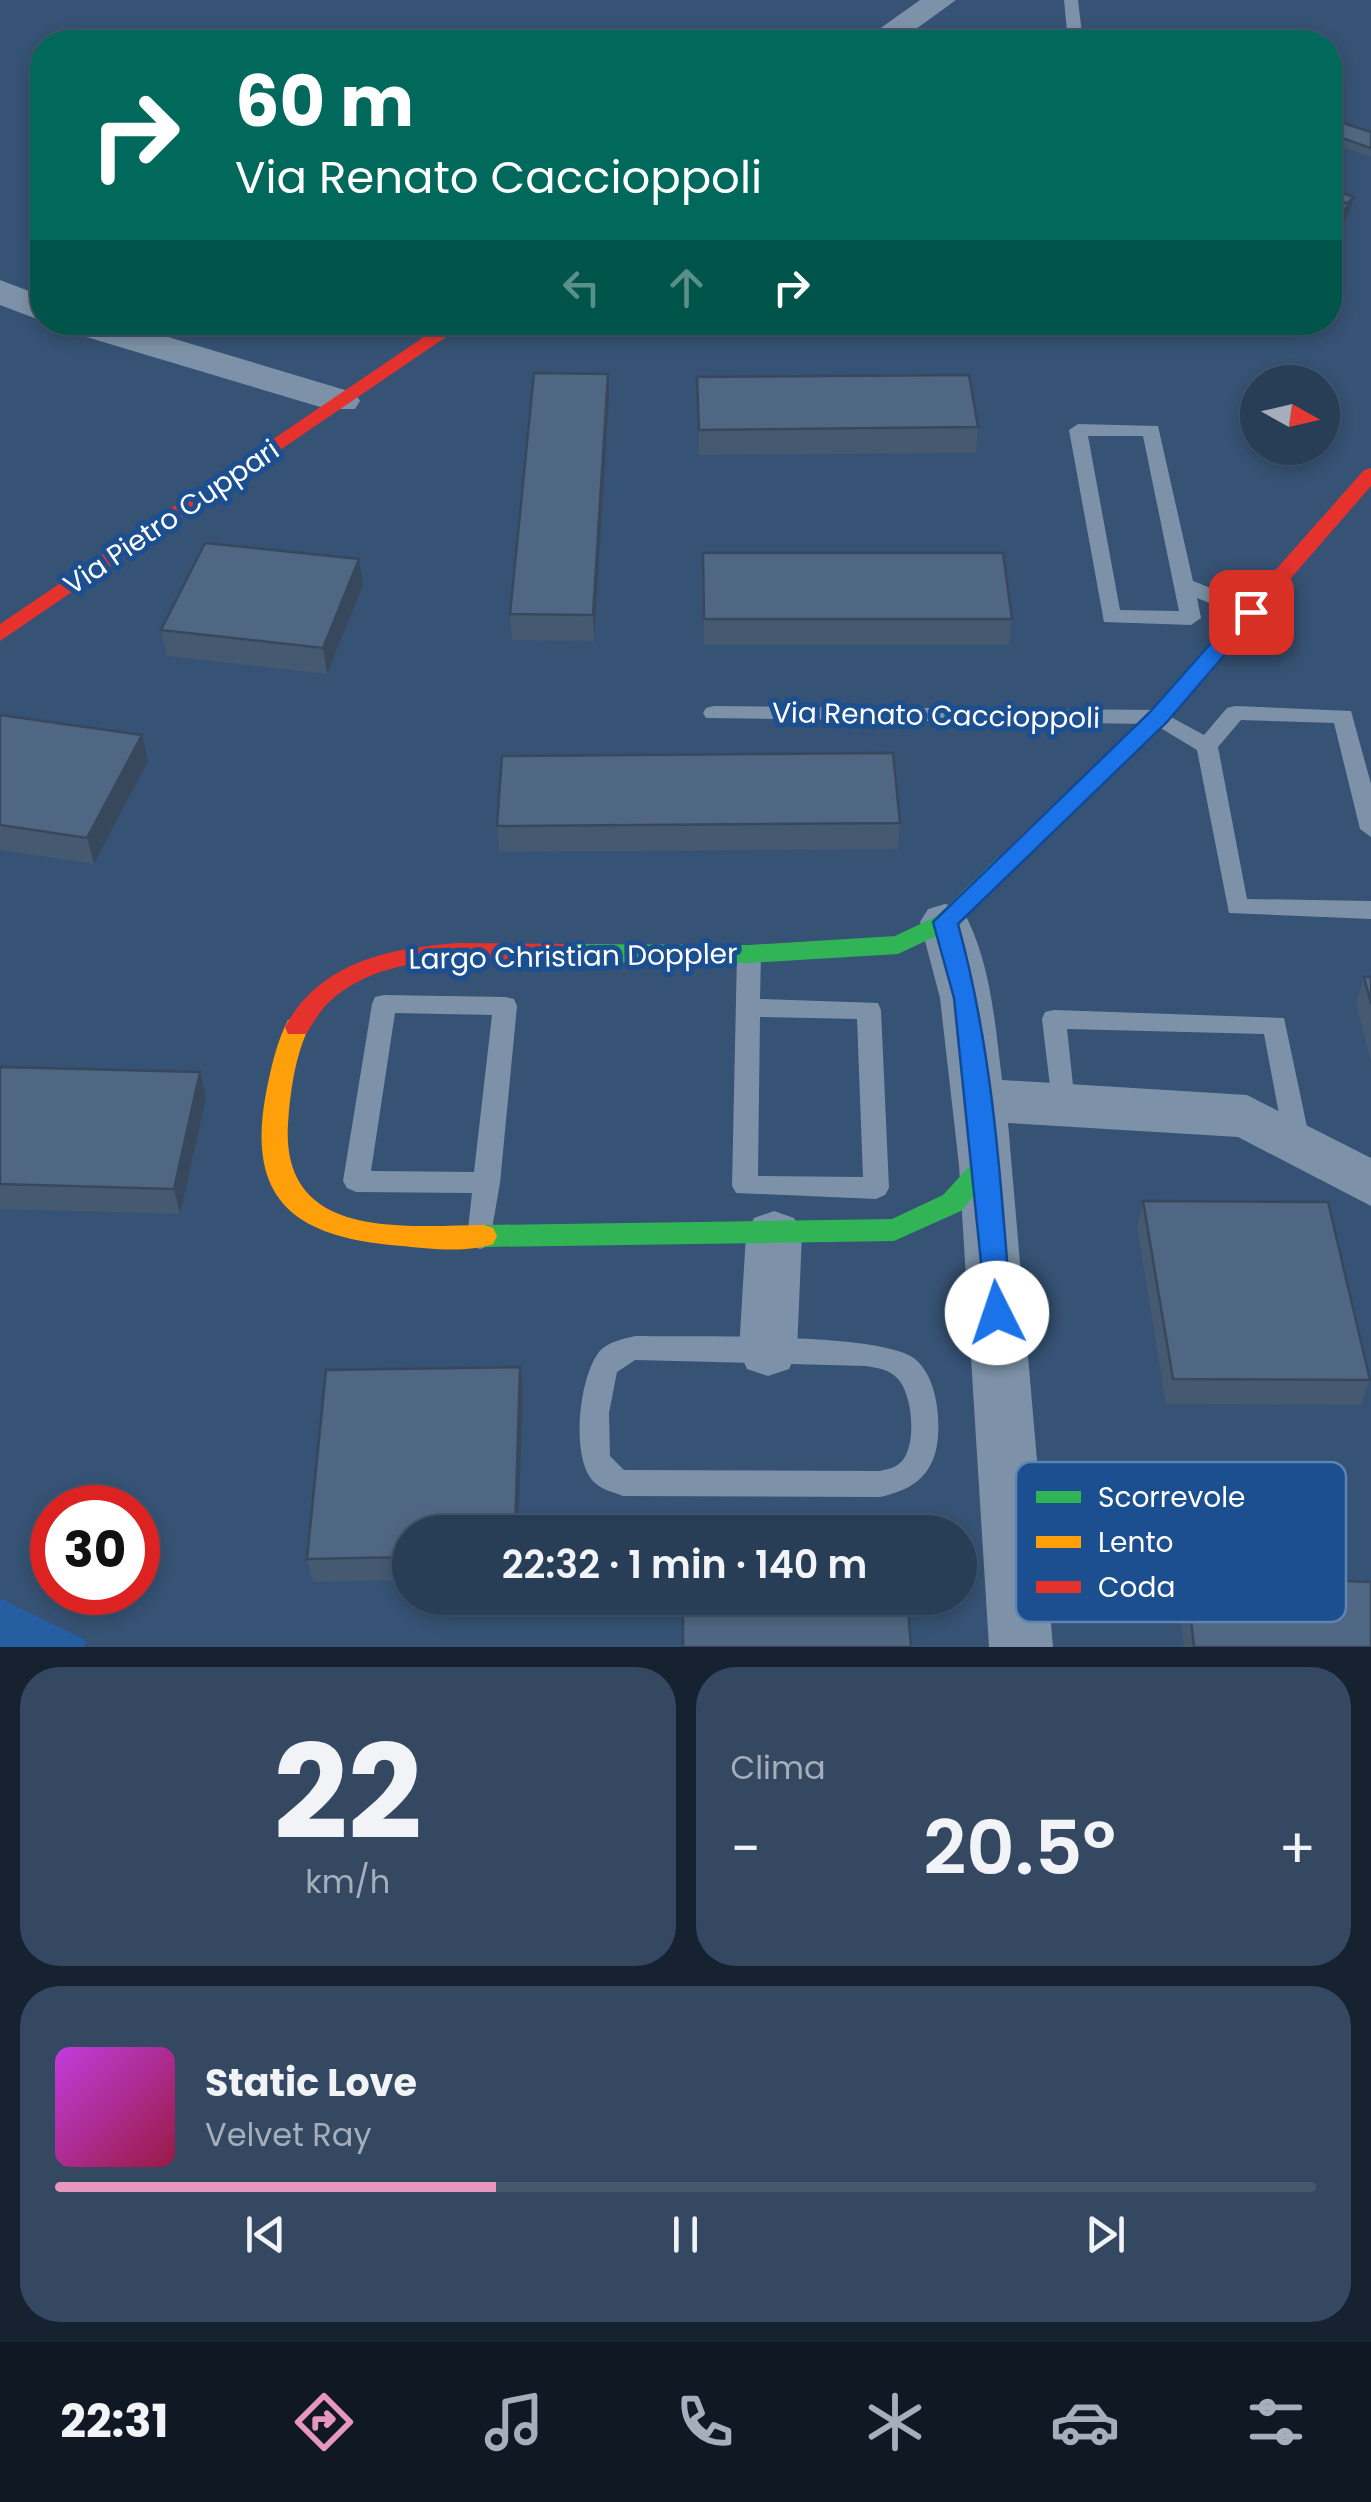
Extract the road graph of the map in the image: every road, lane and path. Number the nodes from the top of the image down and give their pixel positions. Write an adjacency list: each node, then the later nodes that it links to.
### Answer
1 (940, 0): 3 (street)
2 (1071, 0): 4 (lane)
3 (895, 30)
4 (1075, 30)
5 (0, 291): 6 (street)
6 (30, 305)
7 (120, 335): 9 (street)
8 (440, 335): 9 (street, Via Pietro Cuppari)
9 (342, 401): 13 (street, Via Pietro Cuppari)
10 (1371, 474): 12 (street, Via Renato Caccioppoli)
11 (1184, 585): 11 (lane); 12 (lane)
12 (1251, 612): 15 (street, Via Renato Caccioppoli)
13 (0, 634)
14 (714, 713): 15 (lane, Via Renato Caccioppoli)
15 (1158, 718): 16 (lane); 19 (street, Via Renato Caccioppoli)
16 (1207, 746): 17 (lane); 18 (lane)
17 (1371, 829)
18 (1371, 910)
19 (945, 922): 20 (street, Largo Christian Doppler); 22 (street)
20 (749, 954): 21 (lane); 29 (street, Largo Christian Doppler)
21 (746, 1008): 21 (lane)
22 (979, 1100): 23 (street); 25 (street)
23 (1062, 1104): 24 (street); 24 (lane)
24 (1297, 1141): 27 (street)
25 (986, 1164): 28 (street, Largo Christian Doppler); 31 (street)
26 (487, 1183): 26 (lane); 29 (lane)
27 (1371, 1184)
28 (774, 1234): 29 (street, Largo Christian Doppler); 30 (street)
29 (480, 1238)
30 (768, 1351): 30 (lane)
31 (1016, 1578)
32 (1019, 1622): 33 (street)
33 (1021, 1647)

